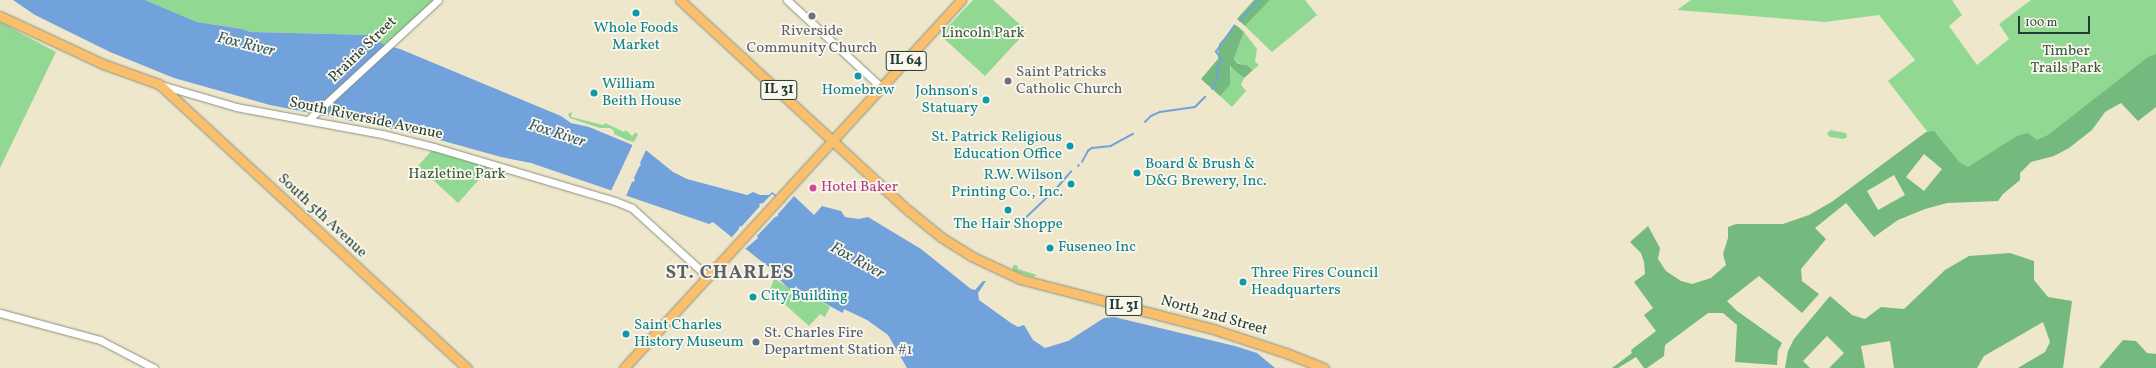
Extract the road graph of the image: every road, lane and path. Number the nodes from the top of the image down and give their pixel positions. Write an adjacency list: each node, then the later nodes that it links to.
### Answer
1 (438, 0): 8 (street, Prairie Street)
2 (680, 0): 9 (main road, IL 31)
3 (786, 0): 7 (street)
4 (960, 0): 7 (main road, IL 64)
5 (0, 16): 6 (main road, South Riverside Avenue)
6 (158, 84): 8 (street, South Riverside Avenue); 13 (main road, South 5th Avenue)
7 (881, 88): 9 (main road, IL 64)
8 (308, 120): 10 (street, South Riverside Avenue)
9 (832, 139): 10 (main road, IL 64); 15 (main road, North 2nd Street / IL 31)
10 (708, 277): 14 (main road, IL 64)
11 (0, 313): 12 (street)
12 (154, 368)
13 (467, 368)
14 (624, 368)
15 (1324, 368)

